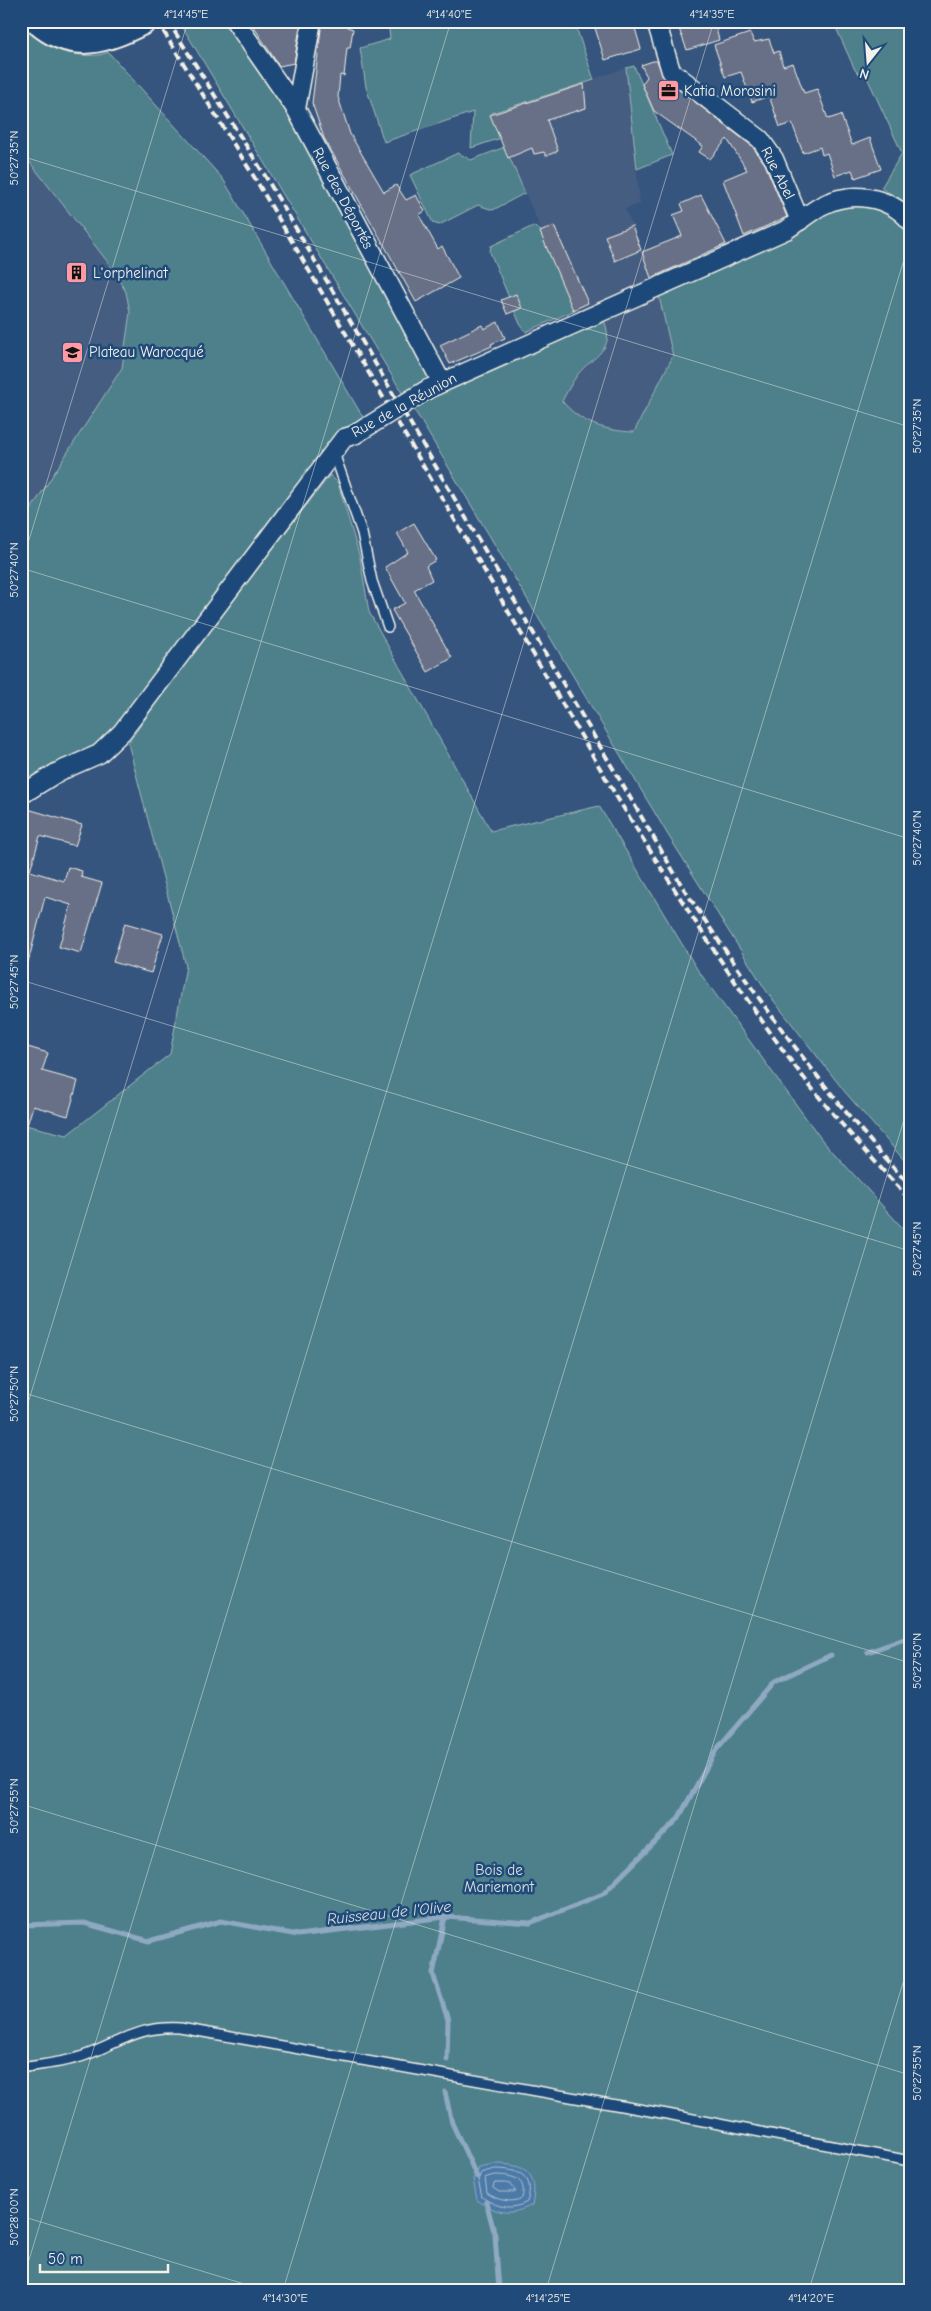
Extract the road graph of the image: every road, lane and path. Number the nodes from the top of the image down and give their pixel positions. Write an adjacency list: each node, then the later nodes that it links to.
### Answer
1 (37, 21): 2 (street)
2 (144, 21)
3 (235, 21): 6 (street, Rue des Déportés)
4 (312, 21): 6 (street)
5 (656, 21): 7 (street, Rue Abel)
6 (296, 110): 9 (street, Rue des Déportés)
7 (800, 221): 8 (street, Rue de la Réunion); 9 (street, Rue de la Réunion)
8 (910, 221)
9 (435, 385): 10 (street, Rue de la Réunion, bridge)
10 (334, 453): 11 (lane); 12 (street, Rue de la Réunion)
11 (388, 627)
12 (21, 795)
13 (21, 2068): 14 (lane)
14 (910, 2162)

